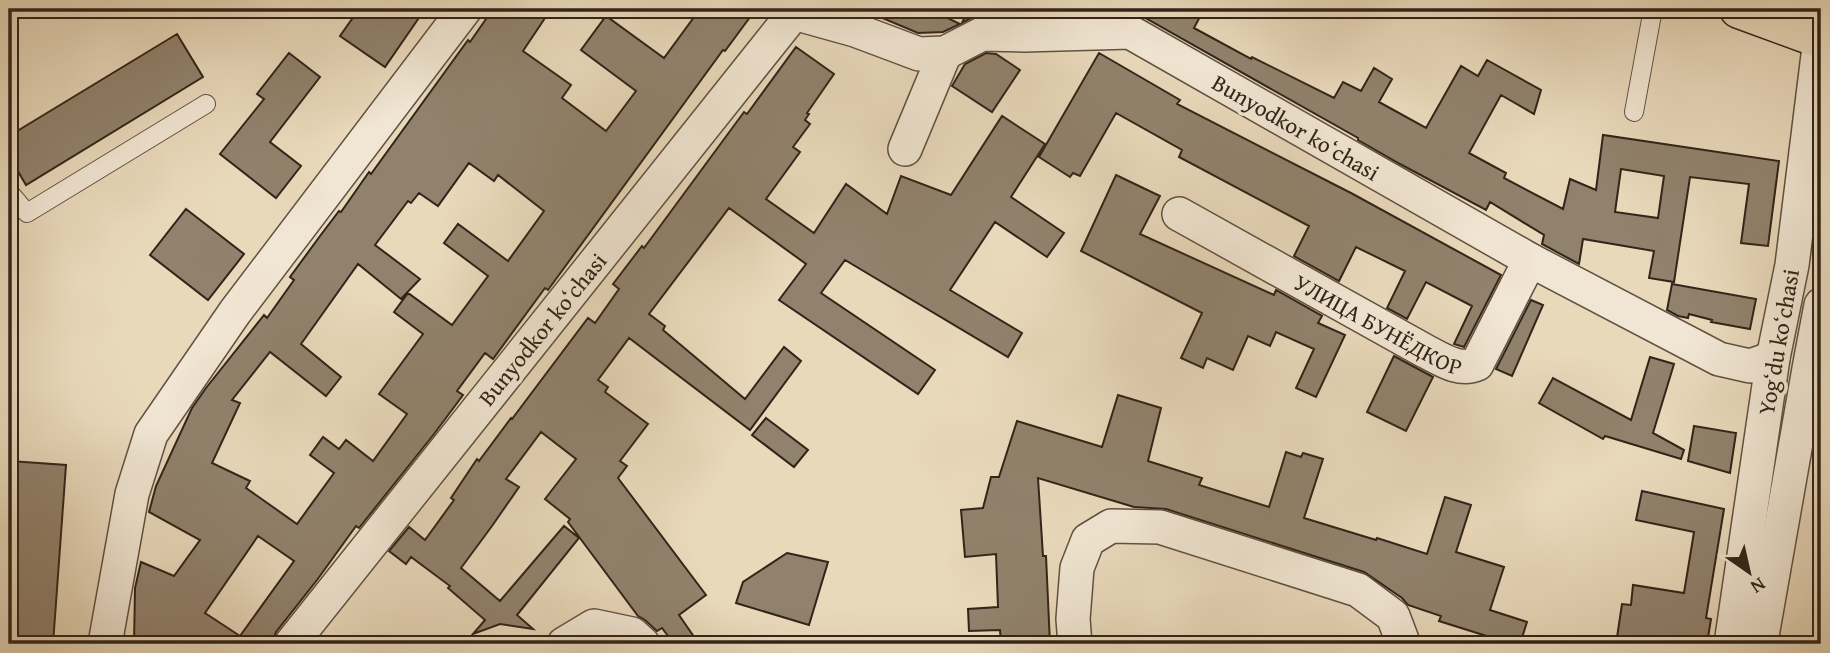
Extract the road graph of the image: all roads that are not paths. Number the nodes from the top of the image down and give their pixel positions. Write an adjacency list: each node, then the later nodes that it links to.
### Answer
1 (465, 9): 16 (street)
2 (1653, 9): 8 (lane)
3 (1739, 9): 5 (main road)
4 (790, 11): 6 (street, Bunyodkor koʻchasi); 17 (street, Bunyodkor koʻchasi)
5 (1821, 39): 14 (street, Yogʻdu koʻchasi)
6 (945, 53): 9 (street); 12 (street, Bunyodkor koʻchasi)
7 (206, 104): 10 (lane)
8 (1634, 112)
9 (905, 149)
10 (9, 192)
11 (1179, 214): 12 (street, УЛИЦА БУНЁДКОР)
12 (1530, 260): 14 (street, Bunyodkor koʻchasi)
13 (1821, 305): 15 (street, Yogʻdu koʻchasi)
14 (1773, 358): 22 (street, Yogʻdu koʻchasi)
15 (1815, 364): 23 (street, Yogʻdu koʻchasi)
16 (105, 644)
17 (291, 644)
18 (564, 644): 19 (street)
19 (643, 644)
20 (1074, 644): 21 (street)
21 (1402, 644)
22 (1731, 644)
23 (1762, 644)

